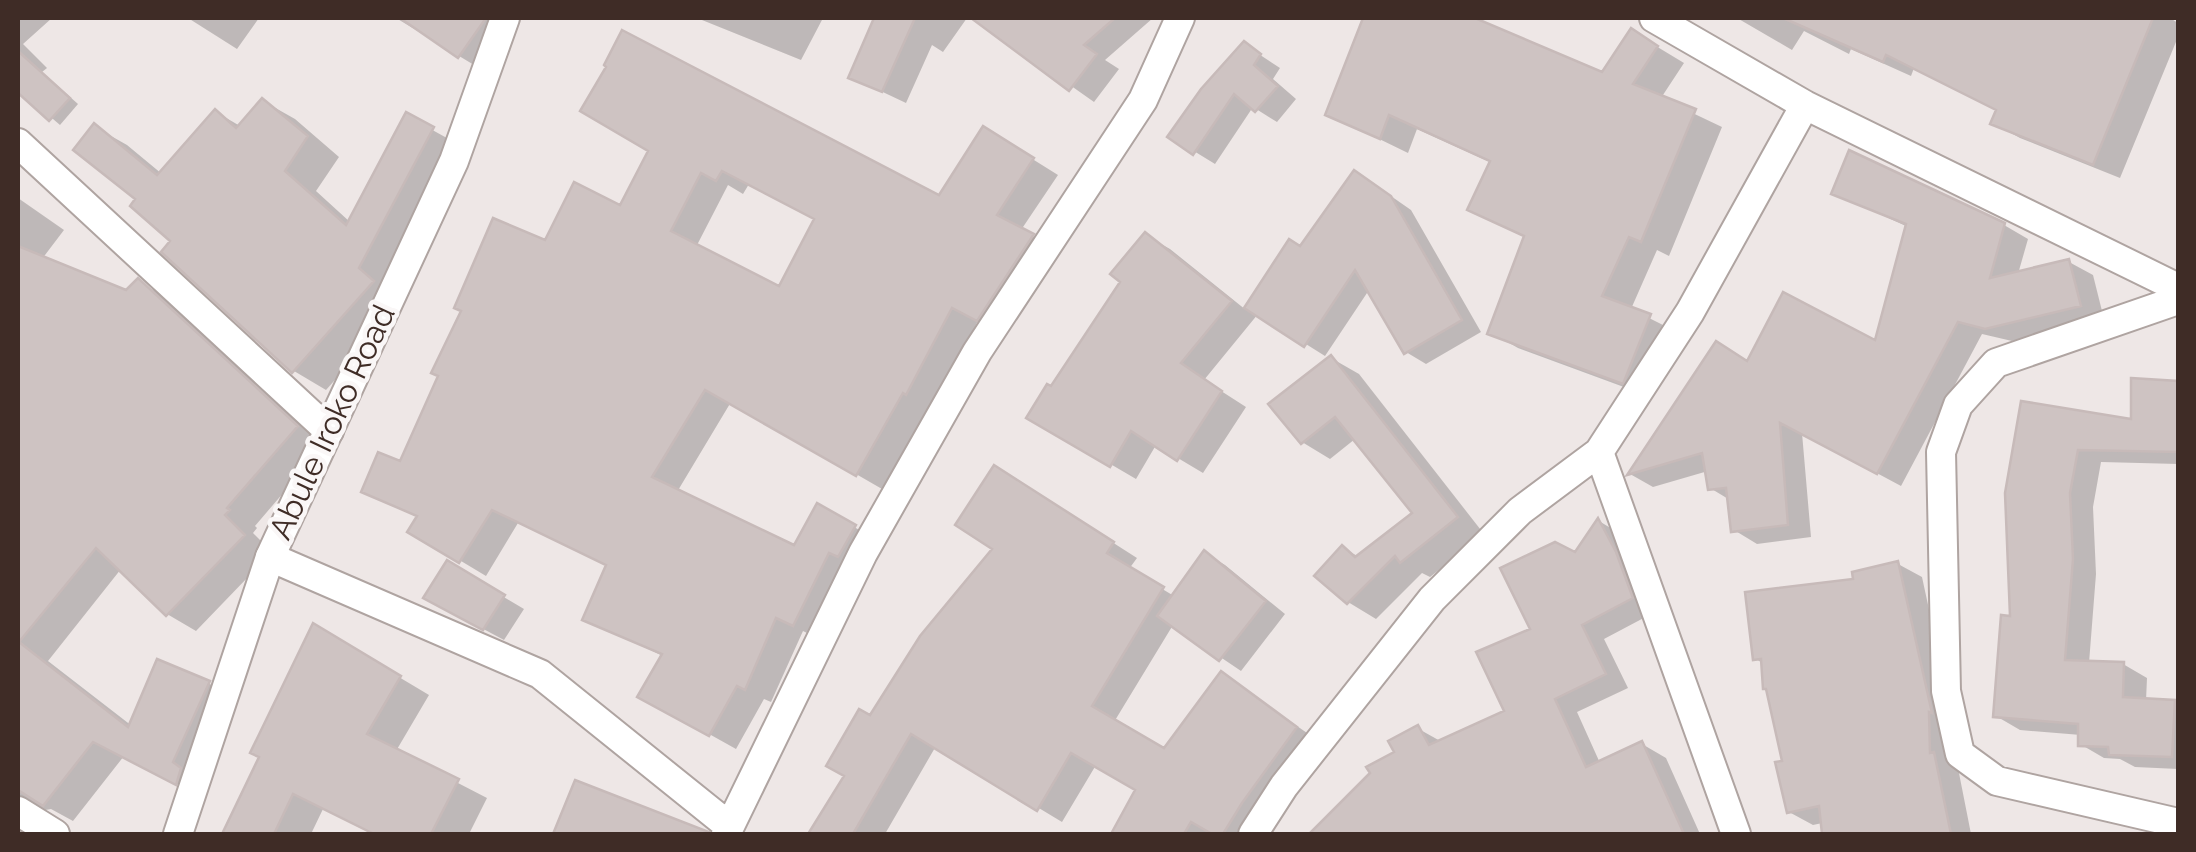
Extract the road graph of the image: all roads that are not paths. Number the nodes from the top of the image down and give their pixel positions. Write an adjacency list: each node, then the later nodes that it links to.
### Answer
1 (506, 18): 8 (street, Abule Iroko Road)
2 (1180, 18): 13 (street)
3 (1654, 18): 4 (street)
4 (1805, 105): 6 (street); 9 (street)
5 (18, 142): 8 (street)
6 (2178, 288)
7 (2178, 300): 12 (street)
8 (328, 431): 10 (street, Abule Iroko Road)
9 (1599, 452): 16 (street); 17 (street)
10 (270, 557): 13 (street); 15 (street, Abule Iroko Road)
11 (19, 815): 14 (street)
12 (2178, 823)
13 (728, 830)
14 (55, 834)
15 (178, 834)
16 (1253, 834)
17 (1736, 834)

